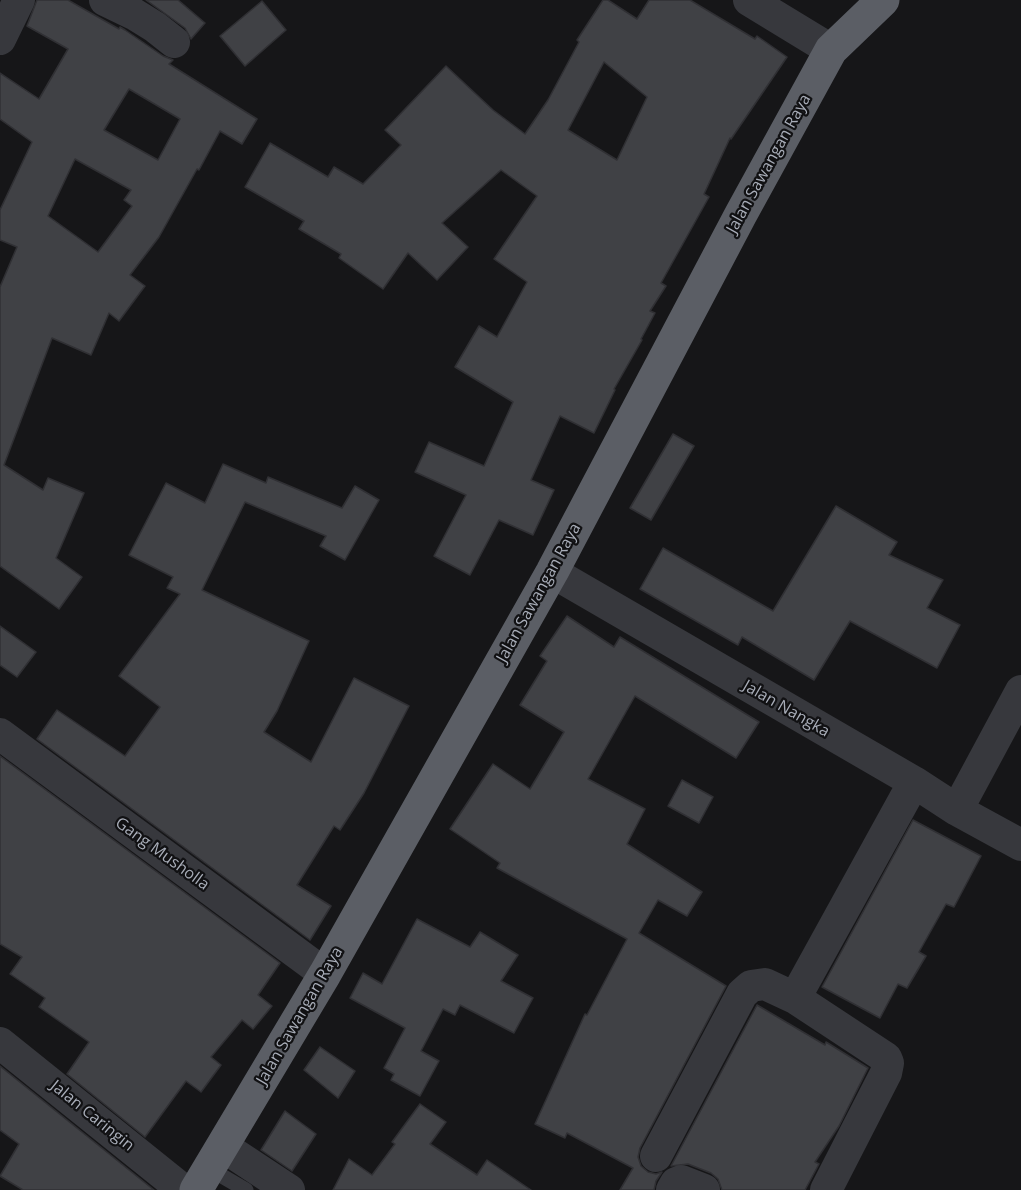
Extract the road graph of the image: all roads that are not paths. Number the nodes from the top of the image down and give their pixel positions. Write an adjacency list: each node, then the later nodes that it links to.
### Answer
1 (19, 0): 5 (street)
2 (105, 0): 6 (street)
3 (749, 0): 7 (street)
4 (883, 0): 7 (highway, Jalan Sawangan Raya)
5 (0, 39)
6 (174, 42)
7 (831, 50): 8 (highway, Jalan Sawangan Raya)
8 (552, 572): 11 (street, Jalan Nangka); 14 (highway, Jalan Sawangan Raya)
9 (1021, 691): 12 (street)
10 (0, 734): 14 (street, Gang Musholla)
11 (914, 782): 12 (street, Jalan Nangka); 15 (street)
12 (957, 810): 13 (street, Jalan Nangka)
13 (1021, 845)
14 (325, 974): 18 (highway, Jalan Sawangan Raya)
15 (795, 999): 17 (street); 24 (street)
16 (0, 1043): 19 (street, Jalan Caringin)
17 (656, 1156)
18 (210, 1168): 20 (lane); 21 (street)
19 (183, 1190)
20 (246, 1190)
21 (289, 1190)
22 (672, 1190): 23 (street)
23 (704, 1190)
24 (826, 1190)

